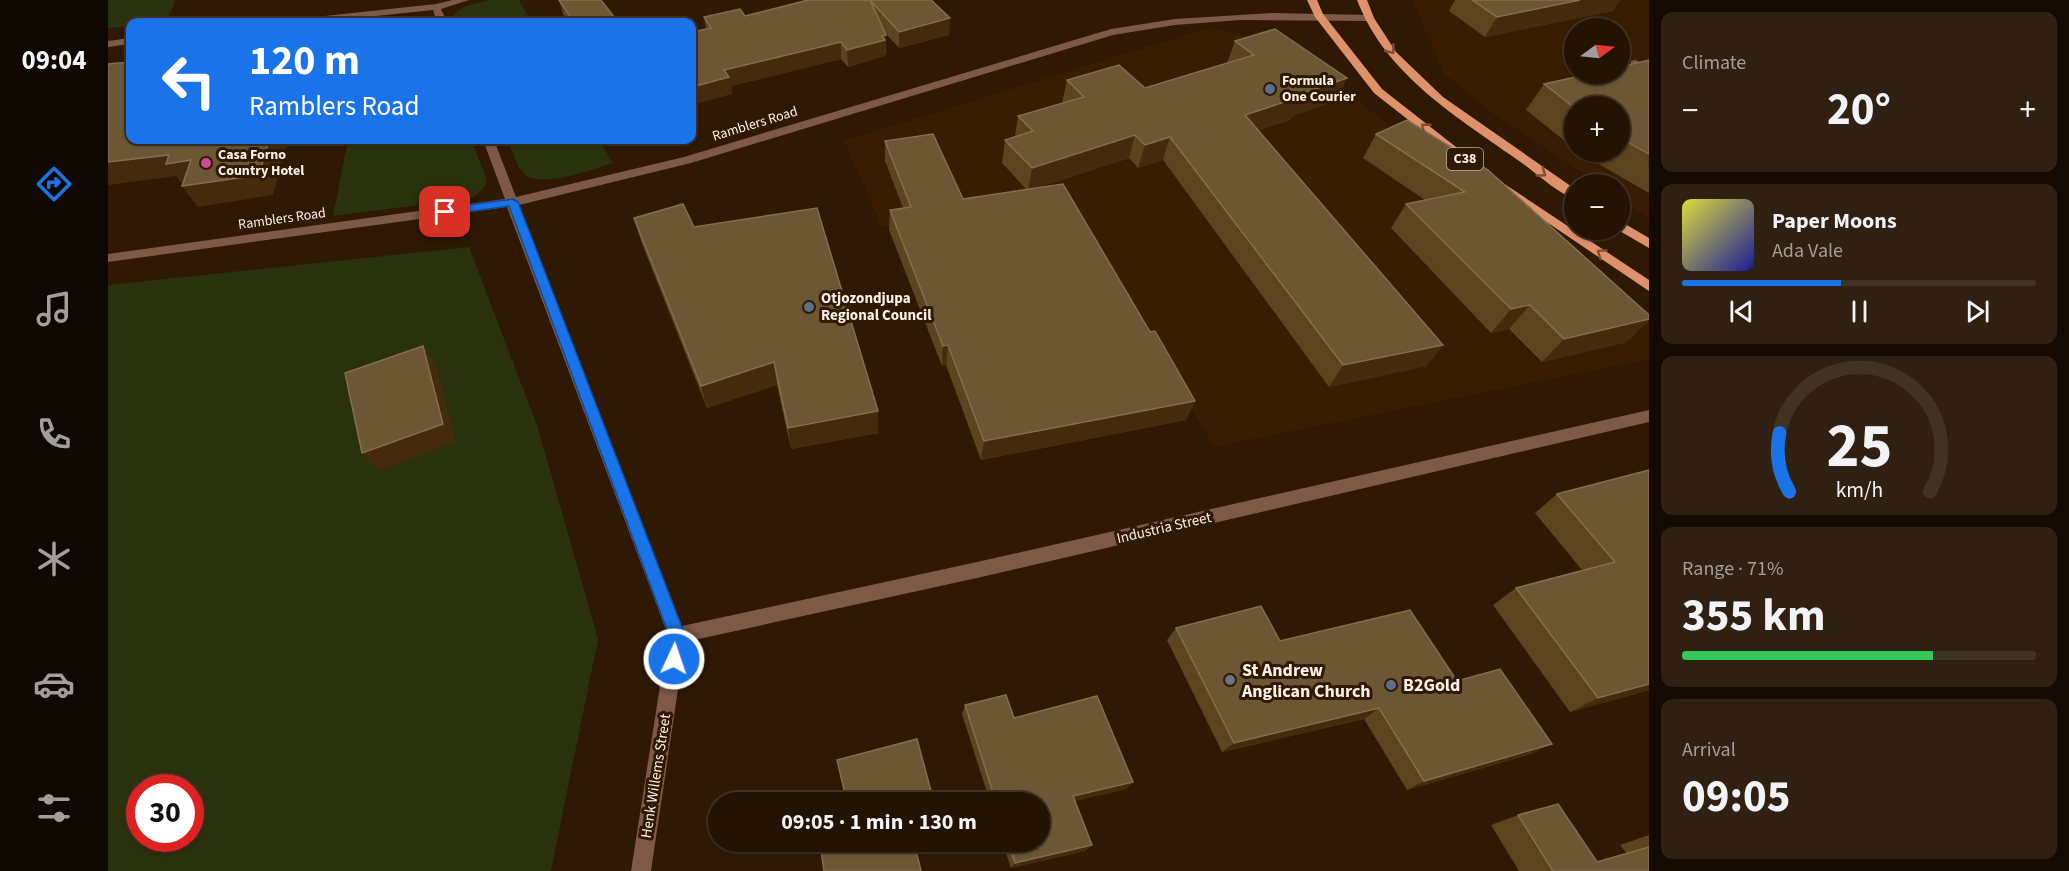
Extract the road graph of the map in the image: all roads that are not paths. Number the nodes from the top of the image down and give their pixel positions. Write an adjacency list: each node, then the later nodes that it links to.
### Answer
1 (464, 0): 4 (street)
2 (1312, 0): 5 (main road, C38)
3 (1362, 0): 8 (main road, C38)
4 (436, 7): 6 (street); 7 (street)
5 (1318, 15): 8 (street, Ramblers Road); 14 (main road, C38, one-way to 5); 17 (street, Ramblers Road)
6 (334, 18)
7 (440, 18)
8 (1370, 18): 16 (main road, C38, one-way to 16)
9 (126, 42): 10 (street)
10 (108, 44)
11 (1635, 63): 12 (street)
12 (1649, 70)
13 (490, 144): 17 (street, Henk Willems Street)
14 (1467, 161)
15 (1494, 181): 21 (main road, C38, one-way to 15)
16 (1564, 187)
17 (513, 202): 20 (street, Ramblers Road); 23 (street, Henk Willems Street)
18 (1630, 232): 19 (main road)
19 (1649, 244)
20 (108, 258)
21 (1649, 286)
22 (1649, 416): 23 (street, Industria Street)
23 (677, 635): 24 (street, Henk Willems Street)
24 (641, 871)

